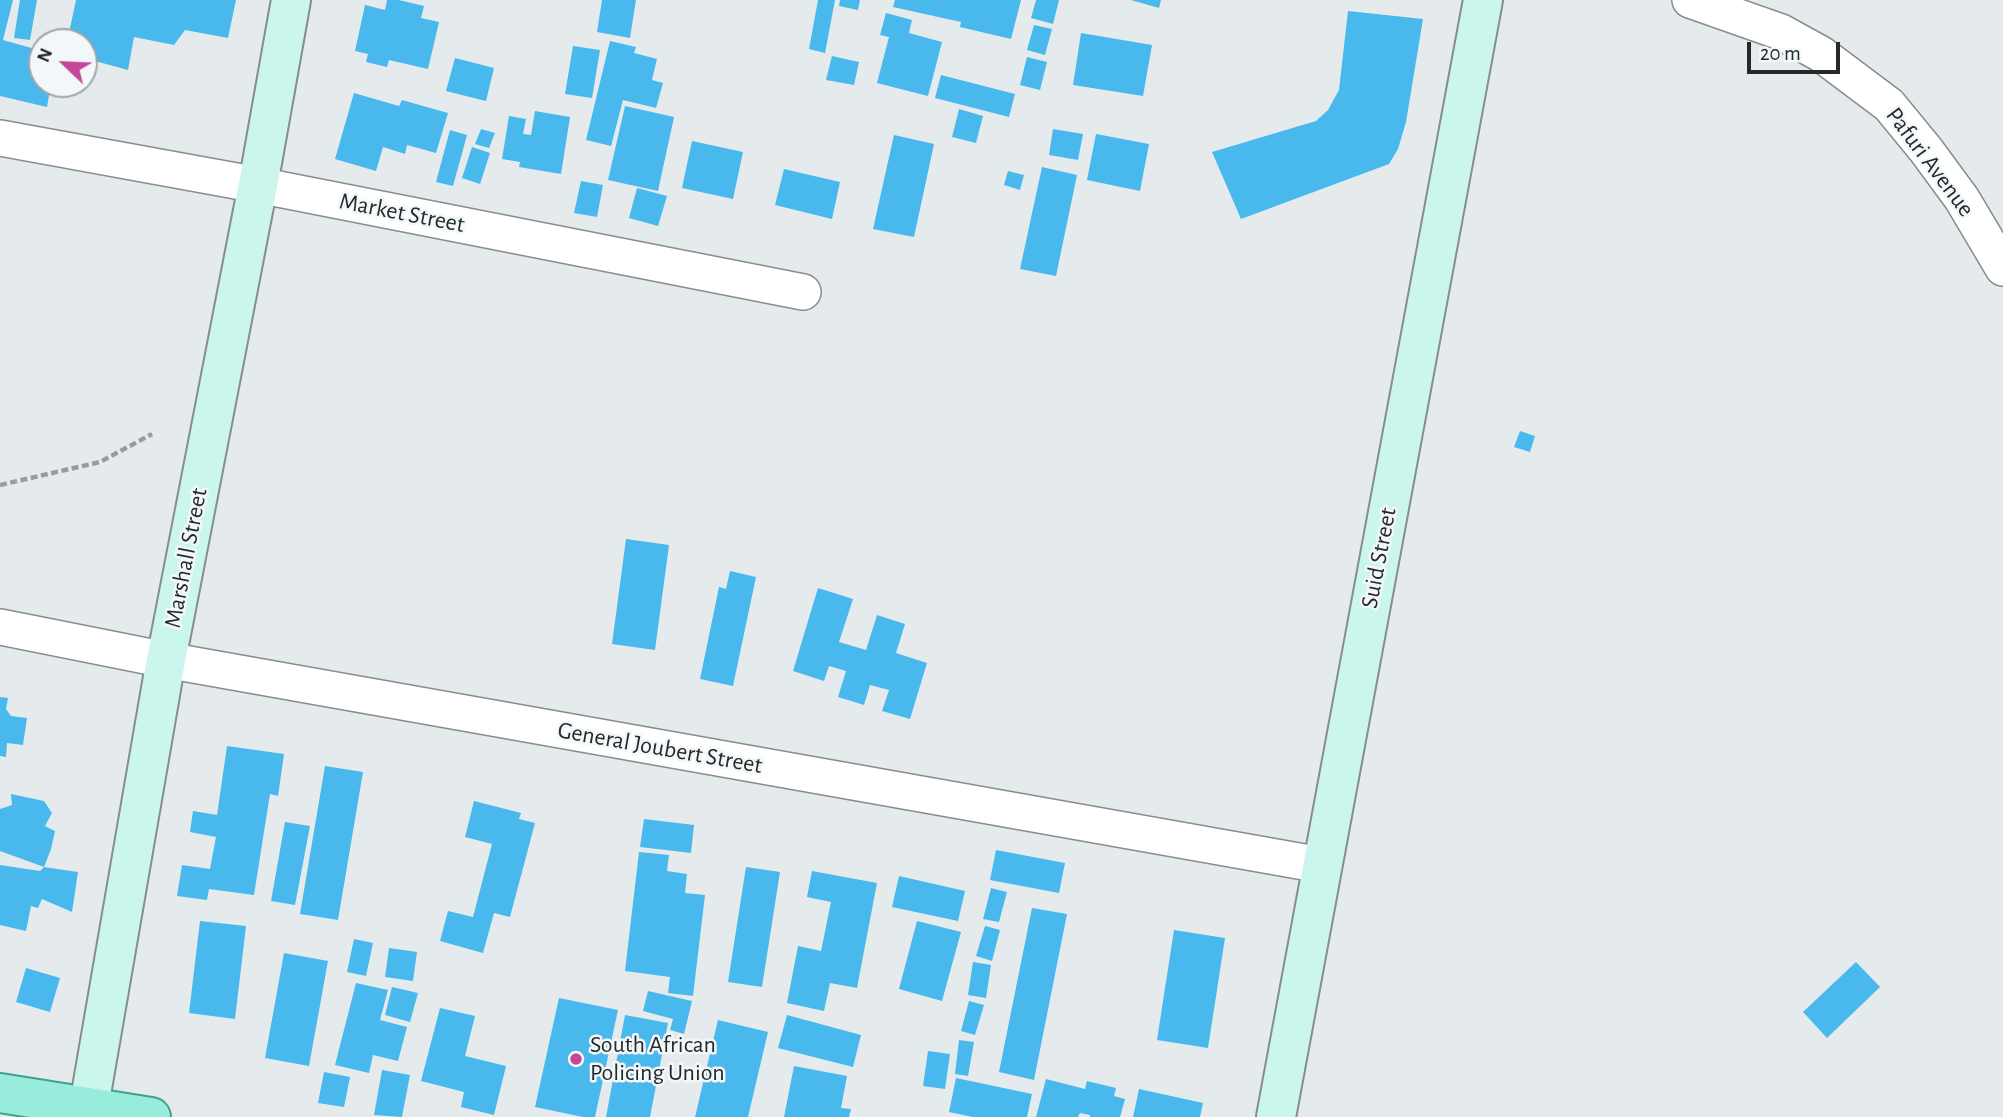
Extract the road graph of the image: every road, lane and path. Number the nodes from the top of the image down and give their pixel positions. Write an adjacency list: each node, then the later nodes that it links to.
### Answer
1 (291, 0): 5 (street, Marshall Street)
2 (1483, 0): 12 (street, Suid Street)
3 (1690, 0): 6 (street, Pafuri Avenue)
4 (0, 138): 5 (street, Market Street)
5 (258, 185): 7 (street, Market Street); 11 (street, Marshall Street)
6 (2003, 268)
7 (803, 292)
8 (152, 434): 9 (path)
9 (0, 485)
10 (0, 627): 11 (street, General Joubert Street)
11 (166, 660): 12 (street, General Joubert Street); 14 (street, Marshall Street)
12 (1321, 865): 16 (street, Suid Street)
13 (0, 1093): 14 (main road)
14 (87, 1112): 15 (main road)
15 (152, 1117)
16 (1276, 1117)

